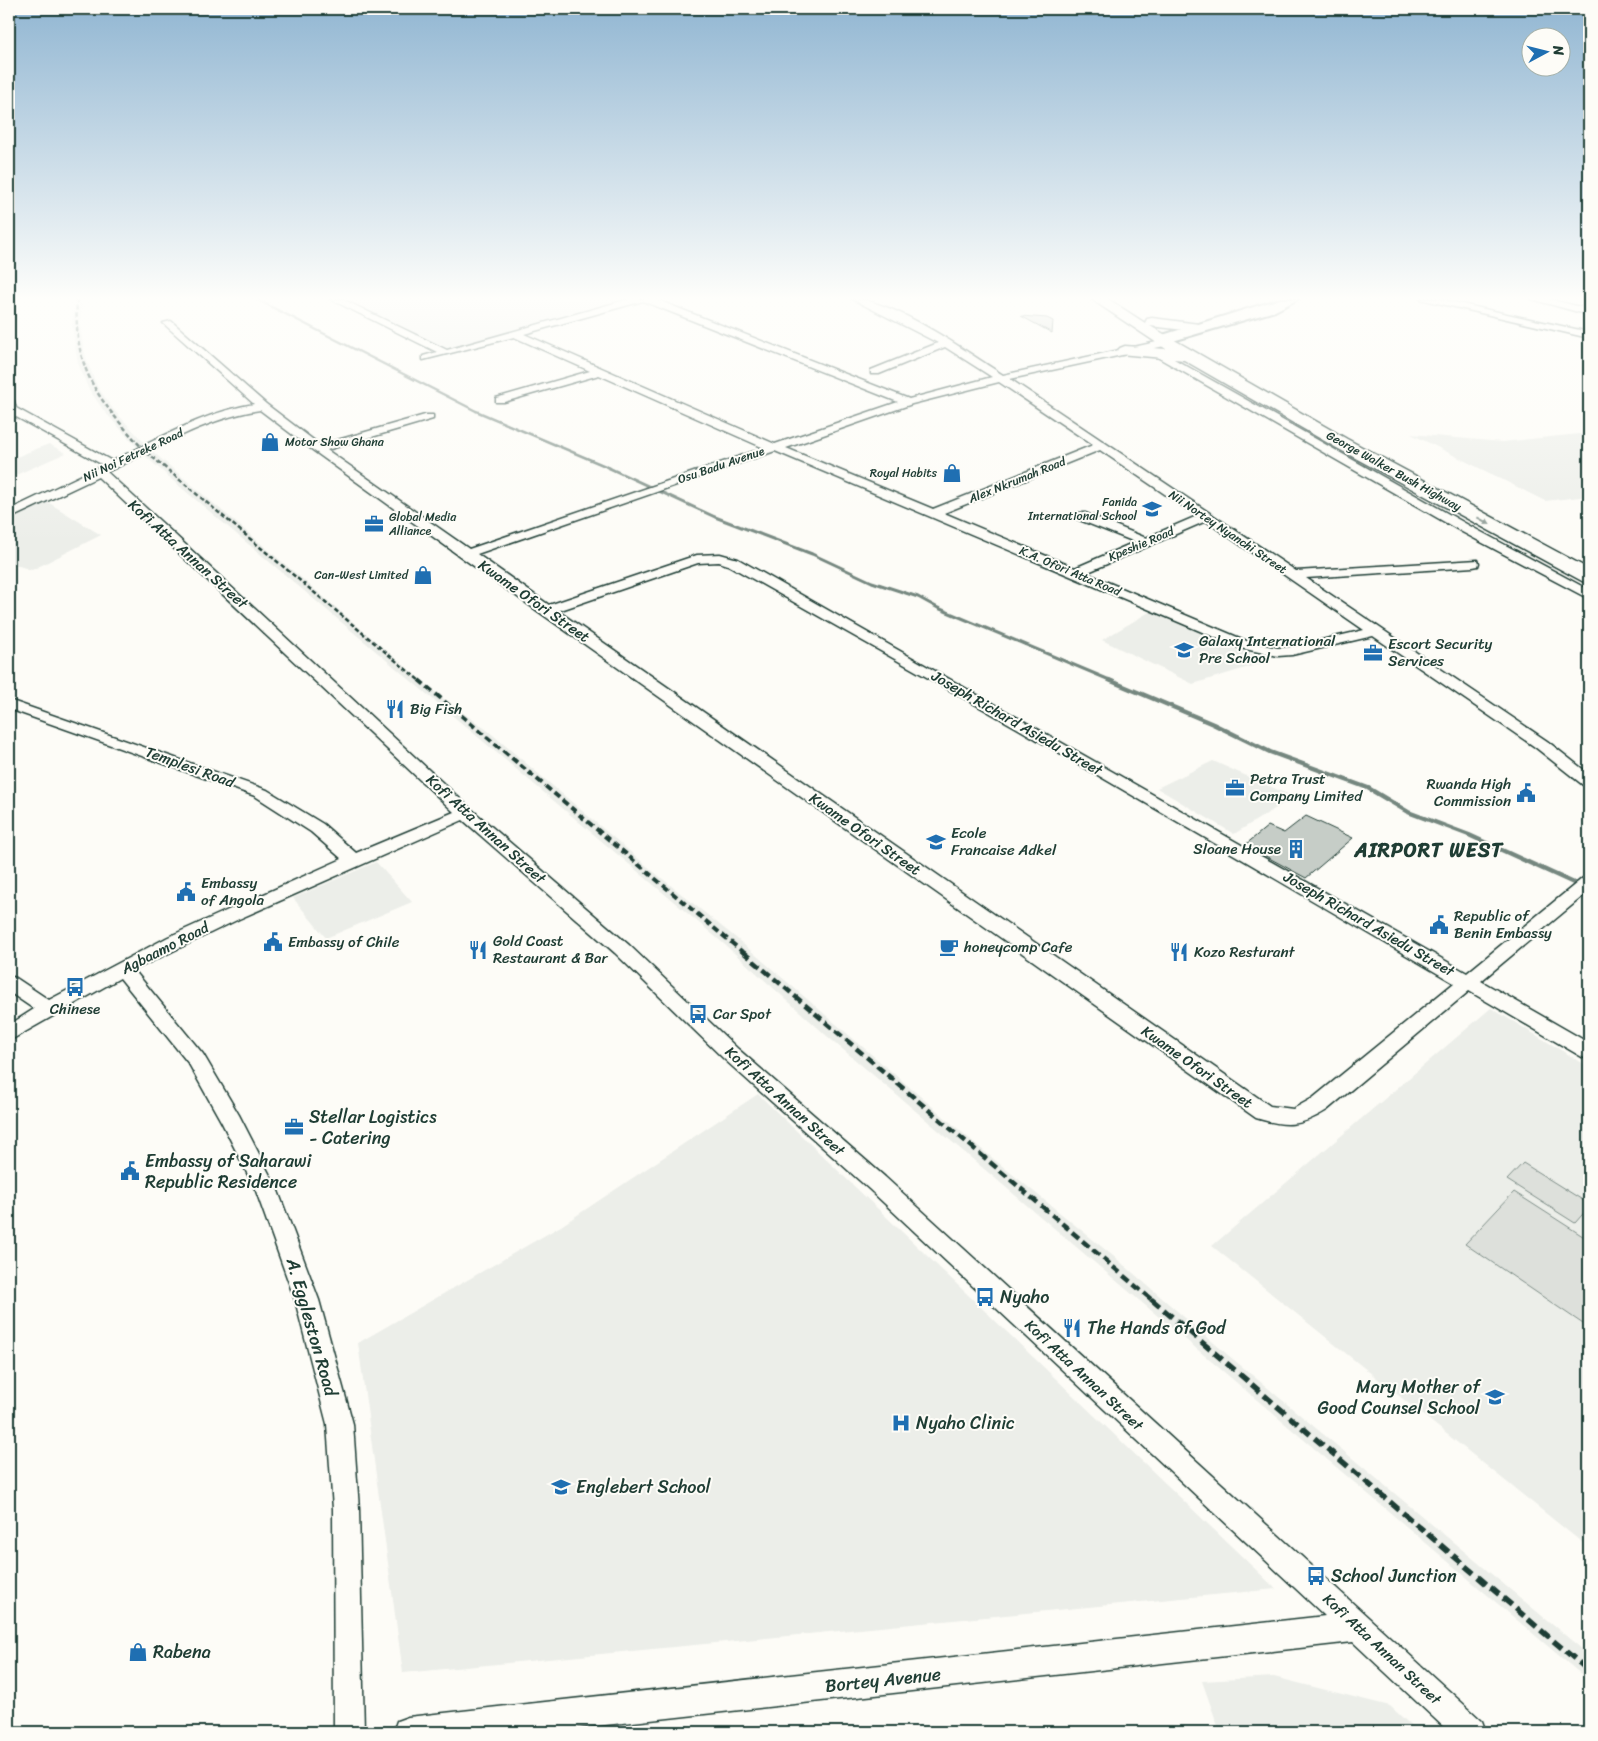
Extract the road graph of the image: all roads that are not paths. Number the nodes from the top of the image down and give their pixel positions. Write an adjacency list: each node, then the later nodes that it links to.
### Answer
1 (233, 380): 13 (street, Kwame Ofori Street)
2 (568, 380): 11 (street)
3 (616, 380): 17 (street, K.A. Ofori Atta Road)
4 (852, 380): 12 (street)
5 (989, 380): 12 (street, Osu Badu Avenue)
6 (1000, 380): 16 (street, Nii Nortey Nyanchi Street)
7 (1229, 380): 33 (street)
8 (1257, 380): 32 (highway, George Walker Bush Highway, one-way to 32)
9 (1254, 381): 10 (highway); 21 (highway, George Walker Bush Highway)
10 (1296, 399)
11 (500, 400)
12 (908, 402): 17 (street, Osu Badu Avenue)
13 (262, 406): 18 (street, Kwame Ofori Street); 19 (street, Nii Noi Fetreke Road)
14 (9, 408): 19 (street, Kofi Atta Annan Street)
15 (428, 417): 18 (street)
16 (1101, 446): 22 (street, Alex Nkrumah Road); 25 (street, Nii Nortey Nyanchi Street)
17 (774, 447): 22 (street, K.A. Ofori Atta Road); 27 (street, Osu Badu Avenue)
18 (318, 449): 27 (street, Kwame Ofori Street)
19 (105, 468): 23 (street, Nii Noi Fetreke Road); 38 (street, Kofi Atta Annan Street)
20 (1425, 470): 21 (highway)
21 (1446, 485): 28 (highway, George Walker Bush Highway)
22 (933, 513): 30 (street, K.A. Ofori Atta Road)
23 (9, 515)
24 (1081, 516): 26 (street)
25 (1207, 516): 26 (street, Kpeshie Road); 31 (street, Nii Nortey Nyanchi Street)
26 (1146, 542): 30 (street, Kpeshie Road)
27 (466, 554): 34 (street, Kwame Ofori Street)
28 (1589, 561)
29 (1473, 563): 31 (street)
30 (1074, 573): 35 (street, K.A. Ofori Atta Road)
31 (1292, 575): 35 (street, Nii Nortey Nyanchi Street)
32 (1589, 577)
33 (1589, 595)
34 (547, 610): 42 (street, Joseph Richard Asiedu Street); 42 (street, Kwame Ofori Street)
35 (1374, 632): 37 (street, Nii Nortey Nyanchi Street)
36 (9, 704): 39 (street, Templesi Road)
37 (1589, 782)
38 (465, 813): 39 (street, Agbaamo Road); 47 (street, Kofi Atta Annan Street)
39 (355, 861): 41 (street, Agbaamo Road)
40 (1589, 882): 42 (street)
41 (124, 969): 44 (street, Agbaamo Road); 49 (street, A. Eggleston Road)
42 (1470, 982): 46 (street, Joseph Richard Asiedu Street)
43 (9, 983): 44 (street)
44 (48, 1009): 45 (street, Agbaamo Road)
45 (9, 1034)
46 (1589, 1052)
47 (1358, 1627): 48 (street, Bortey Avenue); 51 (street, Kofi Atta Annan Street)
48 (449, 1730): 50 (street, Bortey Avenue)
49 (348, 1732)
50 (408, 1732)
51 (1472, 1732)

